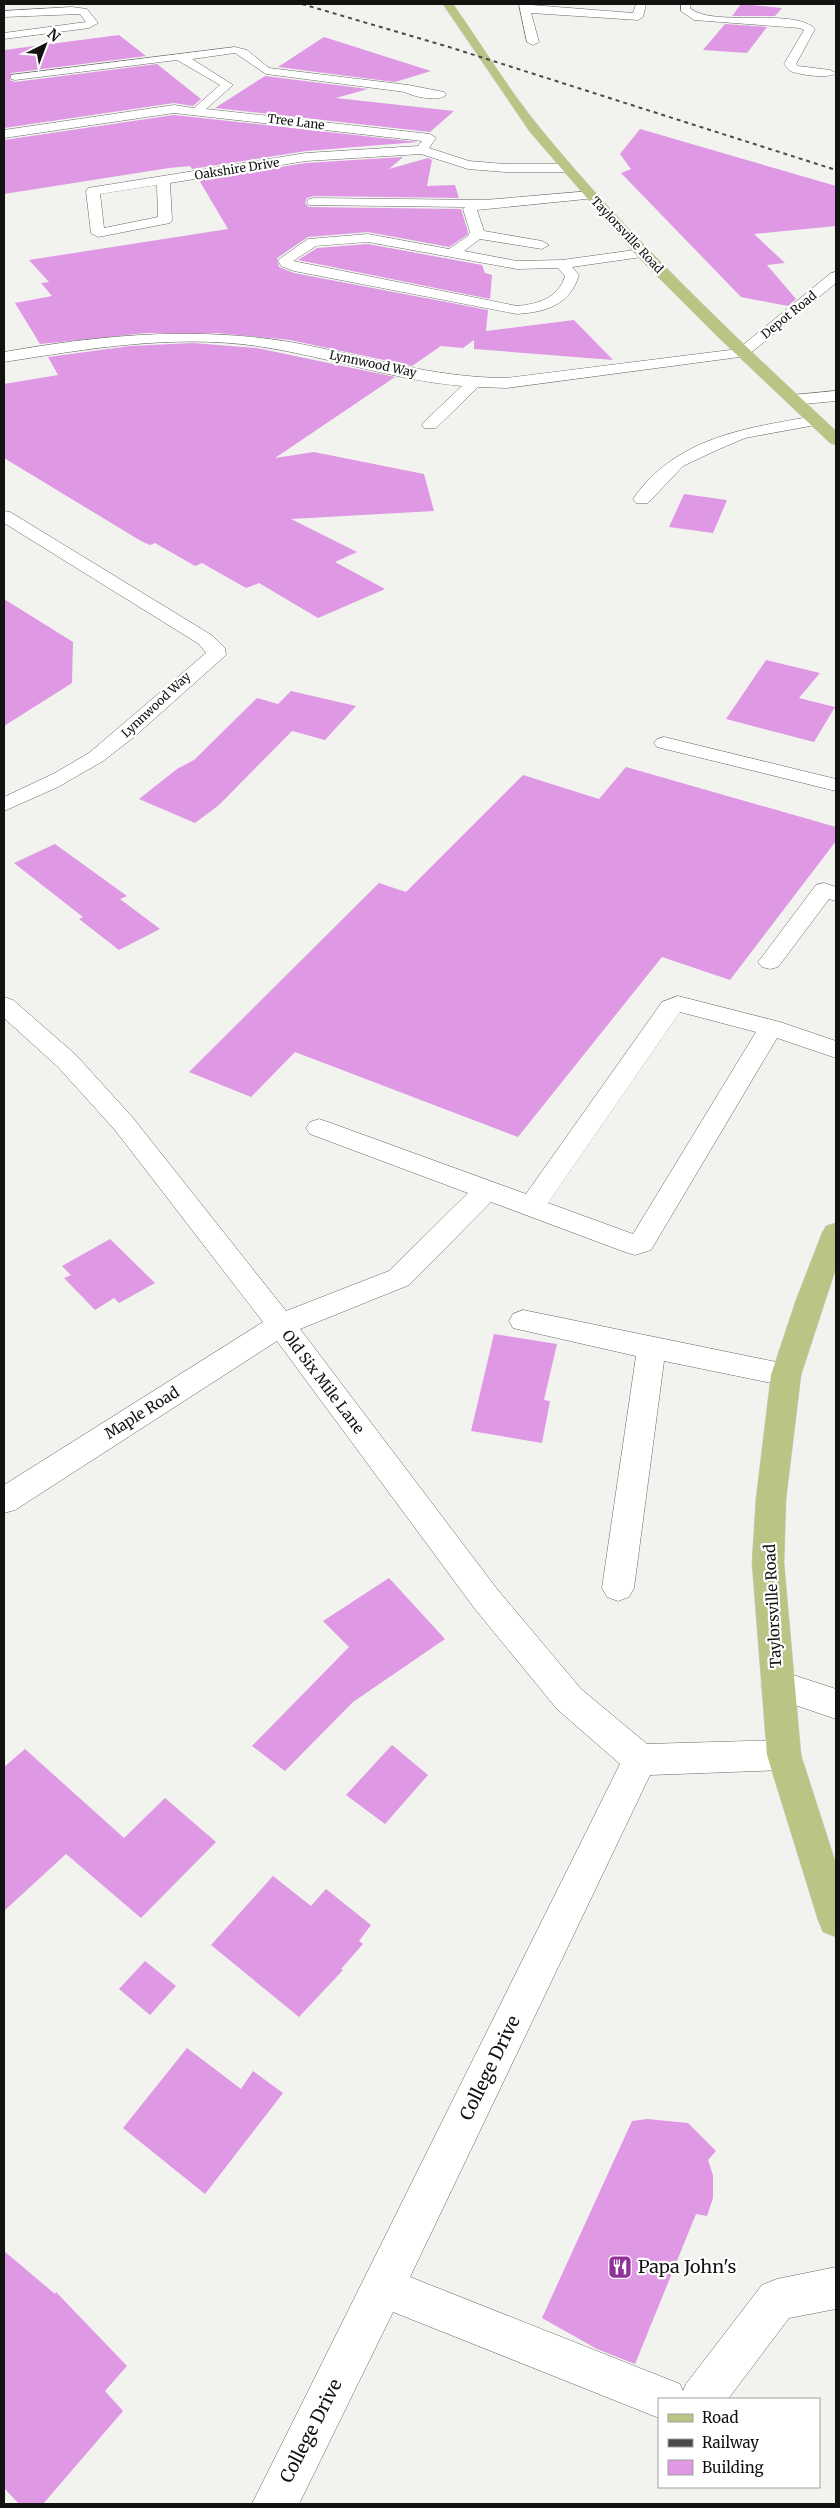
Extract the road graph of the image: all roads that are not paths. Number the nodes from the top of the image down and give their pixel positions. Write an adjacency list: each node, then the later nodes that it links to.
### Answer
1 (448, 4): 18 (main road, Taylorsville Road)
2 (640, 4): 4 (street)
3 (686, 4): 12 (street)
4 (524, 6): 7 (street)
5 (4, 14): 6 (street)
6 (4, 36)
7 (533, 42)
8 (177, 58): 10 (street); 11 (street); 13 (street)
9 (836, 59): 12 (street)
10 (266, 71): 13 (street); 14 (street)
11 (14, 77)
12 (833, 78)
13 (222, 82): 15 (street)
14 (440, 95)
15 (197, 111): 16 (street, Tree Lane); 17 (street, Tree Lane)
16 (4, 134)
17 (422, 150): 18 (street); 19 (street, Oakshire Drive)
18 (566, 168): 20 (main road, Taylorsville Road)
19 (163, 181): 19 (street, Oakshire Drive)
20 (591, 195): 21 (street); 28 (main road, Taylorsville Road)
21 (521, 200): 23 (street); 24 (street)
22 (314, 202): 23 (street)
23 (481, 203): 25 (street)
24 (528, 216)
25 (476, 234): 26 (street); 27 (street)
26 (542, 245)
27 (452, 253): 29 (street); 29 (street)
28 (642, 253): 29 (street); 31 (main road, Taylorsville Road)
29 (562, 264)
30 (836, 276): 31 (street, Depot Road)
31 (742, 353): 33 (street, Lynnwood Way); 35 (main road, Taylorsville Road)
32 (4, 356): 33 (street, Lynnwood Way)
33 (474, 383): 37 (street)
34 (836, 396): 35 (street)
35 (793, 400): 36 (main road, Taylorsville Road)
36 (815, 421): 38 (main road, Taylorsville Road); 39 (street)
37 (430, 425)
38 (836, 440)
39 (642, 499)
40 (4, 516): 43 (street, Lynnwood Way)
41 (664, 743): 42 (street)
42 (836, 785)
43 (4, 804)
44 (836, 894): 45 (street)
45 (770, 962)
46 (4, 1005): 54 (street, Old Six Mile Lane)
47 (771, 1028): 48 (street); 51 (street); 51 (street)
48 (836, 1050)
49 (319, 1128): 50 (street)
50 (487, 1190): 51 (street); 54 (street, Maple Road)
51 (531, 1207)
52 (836, 1233): 56 (main road, Taylorsville Road)
53 (523, 1321): 55 (street)
54 (281, 1325): 57 (street, Maple Road); 62 (street, Old Six Mile Lane)
55 (651, 1348): 56 (street); 58 (street)
56 (786, 1375): 59 (main road, Taylorsville Road)
57 (4, 1501)
58 (618, 1588)
59 (778, 1685): 60 (street); 61 (main road, Taylorsville Road)
60 (836, 1704)
61 (784, 1755): 62 (street); 63 (main road, Taylorsville Road)
62 (640, 1760): 64 (street, College Drive)
63 (836, 1920)
64 (383, 2287): 66 (street); 68 (street, College Drive)
65 (836, 2288): 67 (street)
66 (662, 2398)
67 (702, 2398)
68 (274, 2504)

